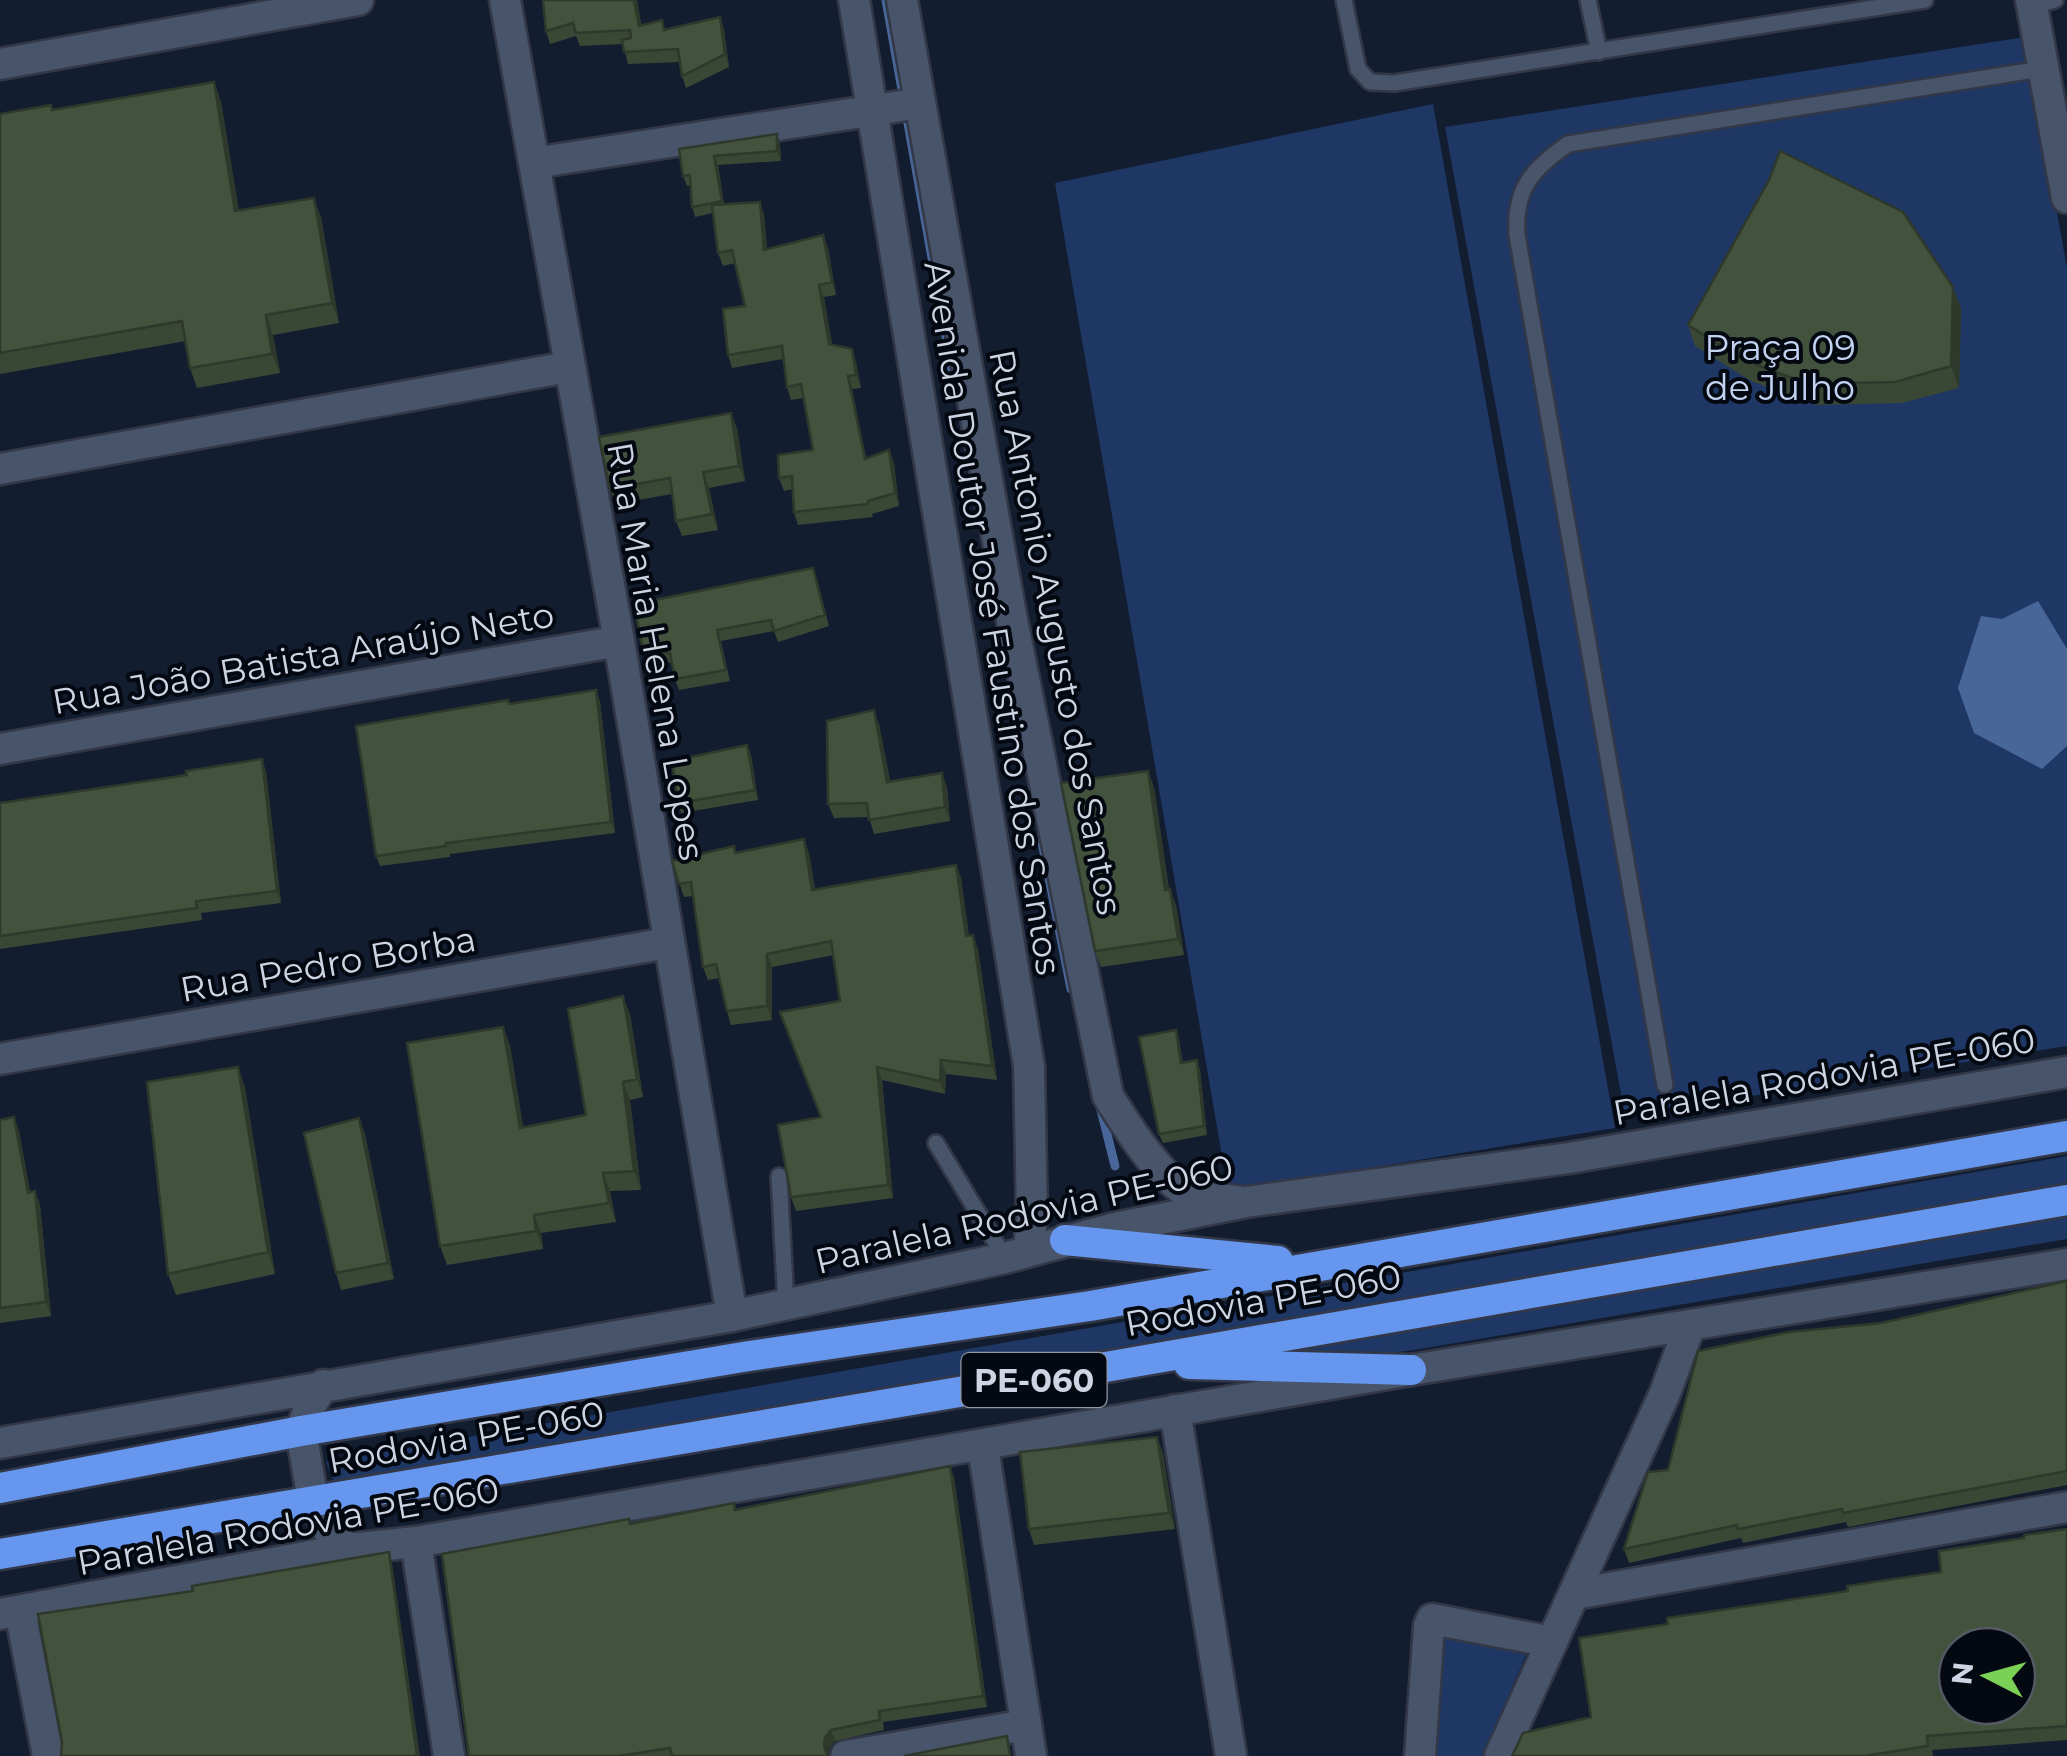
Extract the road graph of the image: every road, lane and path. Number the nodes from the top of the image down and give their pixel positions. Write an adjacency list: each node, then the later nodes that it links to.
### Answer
1 (358, 0): 10 (street)
2 (506, 0): 13 (street, Rua Maria Helena Lopes)
3 (854, 0): 12 (street, Avenida Doutor José Faustino dos Santos)
4 (902, 0): 12 (street, Rua Antonio Augusto dos Santos)
5 (1344, 0): 9 (lane)
6 (1588, 0): 9 (lane)
7 (1926, 0): 9 (lane)
8 (2039, 2): 11 (street)
9 (1599, 52)
10 (0, 64)
11 (2042, 69): 14 (street); 22 (lane)
12 (896, 108): 13 (street); 27 (street, Rua Antonio Augusto dos Santos); 29 (street, Avenida Doutor José Faustino dos Santos)
13 (534, 163): 15 (street, Rua Maria Helena Lopes)
14 (2067, 198)
15 (568, 367): 16 (street); 17 (street, Rua Maria Helena Lopes)
16 (0, 468)
17 (618, 641): 18 (street, Rua João Batista Araújo Neto); 19 (street, Rua Maria Helena Lopes)
18 (0, 749)
19 (668, 943): 20 (street, Rua Pedro Borba); 33 (street, Rua Maria Helena Lopes)
20 (0, 1059)
21 (2067, 1072): 27 (street, Paralela Rodovia PE-060)
22 (1665, 1085)
23 (2067, 1136): 31 (highway, Rodovia PE-060 / PE-060)
24 (936, 1143): 29 (lane)
25 (779, 1176): 32 (lane)
26 (2067, 1200): 35 (highway, Rodovia PE-060 / PE-060)
27 (1246, 1202): 28 (street, Paralela Rodovia PE-060)
28 (1065, 1240): 29 (street, Paralela Rodovia PE-060); 31 (highway)
29 (1017, 1254): 32 (street, Paralela Rodovia PE-060)
30 (2067, 1264): 34 (street, Paralela Rodovia PE-060 / PE-060)
31 (1316, 1265): 39 (highway, Rodovia PE-060 / PE-060)
32 (786, 1305): 33 (street, Paralela Rodovia PE-060)
33 (732, 1316): 37 (street, Paralela Rodovia PE-060)
34 (1689, 1328): 36 (street, Paralela Rodovia PE-060 / PE-060); 48 (street)
35 (1126, 1362): 36 (highway); 43 (highway, Rodovia PE-060 / PE-060)
36 (1411, 1370): 38 (street, Paralela Rodovia PE-060 / PE-060)
37 (323, 1385): 39 (street); 40 (street, Paralela Rodovia PE-060)
38 (1174, 1410): 41 (street, Paralela Rodovia PE-060 / PE-060); 56 (street)
39 (301, 1432): 42 (highway, Rodovia PE-060 / PE-060); 43 (street)
40 (0, 1443)
41 (983, 1447): 45 (street, Paralela Rodovia PE-060 / PE-060); 51 (street)
42 (0, 1488)
43 (313, 1501): 46 (street); 47 (highway, Rodovia PE-060 / PE-060)
44 (2067, 1508): 48 (street)
45 (416, 1542): 46 (street, Paralela Rodovia PE-060 / PE-060); 53 (street)
46 (348, 1549): 49 (street, Paralela Rodovia PE-060 / PE-060)
47 (0, 1554)
48 (1575, 1594): 50 (street)
49 (10, 1613): 52 (street)
50 (1552, 1642): 57 (street); 58 (street)
51 (1026, 1725): 54 (street); 55 (street)
52 (48, 1756)
53 (449, 1756)
54 (846, 1756)
55 (1031, 1756)
56 (1231, 1756)
57 (1420, 1756)
58 (1500, 1756)

